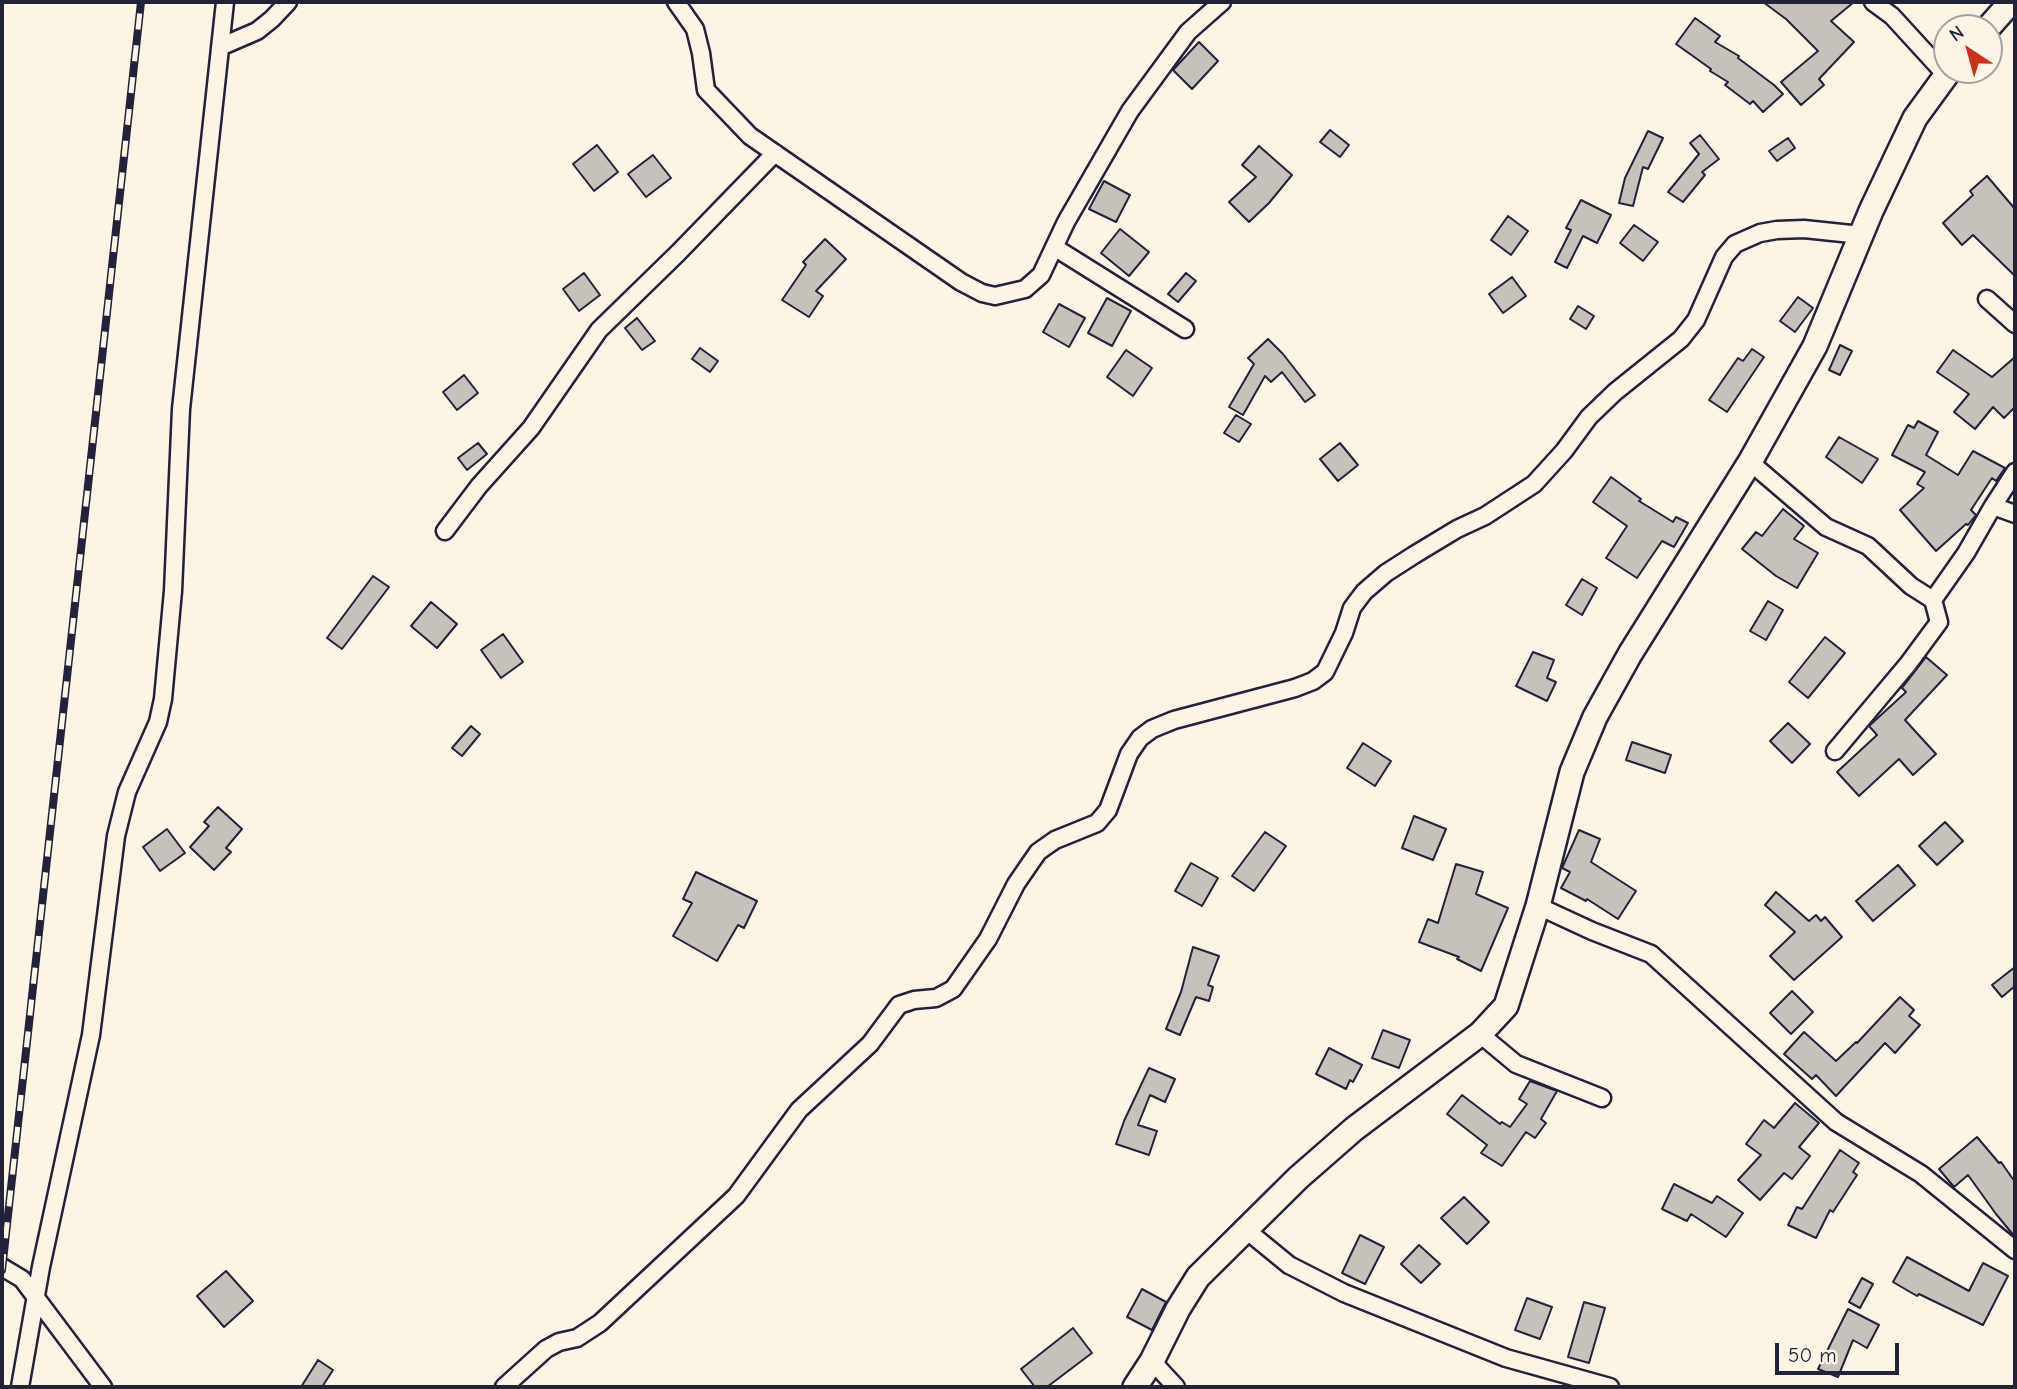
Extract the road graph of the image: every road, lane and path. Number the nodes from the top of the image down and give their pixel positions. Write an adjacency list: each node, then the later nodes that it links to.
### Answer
1 (225, 2): 6 (street)
2 (288, 2): 6 (street)
3 (676, 2): 9 (street)
4 (1222, 2): 11 (street)
5 (1873, 2): 7 (street)
6 (220, 47): 28 (street)
7 (1933, 57)
8 (1939, 84): 10 (street)
9 (775, 153): 11 (street); 19 (street)
10 (1861, 235): 15 (street); 32 (street)
11 (1054, 247): 14 (street)
12 (1987, 299): 13 (street)
13 (2015, 324)
14 (1185, 329)
15 (1750, 461): 20 (street); 22 (street)
16 (2015, 472): 17 (street)
17 (1993, 506): 18 (street); 20 (street)
18 (2015, 514)
19 (444, 531)
20 (1933, 600): 21 (street)
21 (1835, 751)
22 (1538, 906): 23 (street); 26 (street)
23 (1480, 1034): 24 (street); 25 (street)
24 (1602, 1098)
25 (1245, 1229): 29 (street); 35 (street)
26 (2015, 1250)
27 (2, 1267): 28 (street)
28 (36, 1296): 30 (street); 31 (street)
29 (1152, 1361): 33 (street); 34 (street)
30 (20, 1387)
31 (103, 1387)
32 (504, 1387)
33 (1135, 1387)
34 (1176, 1387)
35 (1610, 1387)

